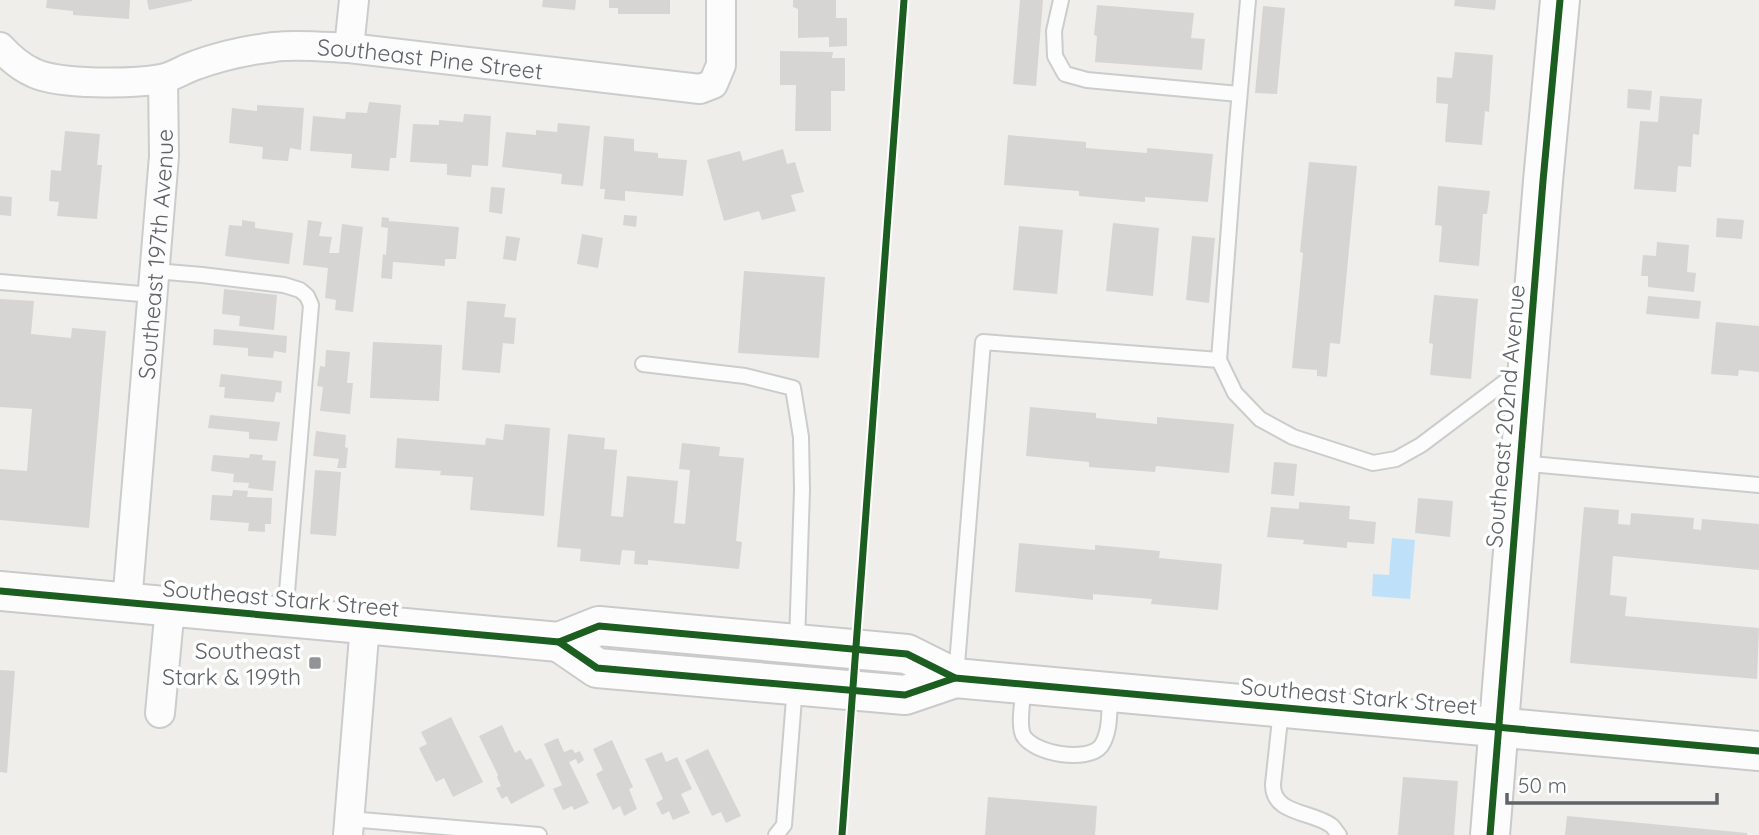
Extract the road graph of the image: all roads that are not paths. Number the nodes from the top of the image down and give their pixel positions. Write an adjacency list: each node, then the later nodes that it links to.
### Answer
1 (354, 0): 7 (street)
2 (722, 0): 7 (street, Southeast Pine Street)
3 (1060, 0): 9 (lane)
4 (1248, 0): 9 (lane)
5 (1560, 0): 14 (main road, Southeast 202nd Avenue)
6 (0, 47): 8 (street)
7 (349, 48): 8 (street, Southeast Pine Street)
8 (163, 79): 11 (street, Southeast 197th Avenue)
9 (1239, 94): 12 (lane)
10 (0, 282): 11 (lane)
11 (154, 283): 18 (street, Southeast 197th Avenue); 20 (lane)
12 (1219, 360): 14 (lane); 24 (lane)
13 (643, 364): 23 (lane)
14 (1528, 365): 15 (main road, Southeast 202nd Avenue)
15 (1520, 463): 16 (lane); 30 (main road, Southeast 202nd Avenue)
16 (1759, 485)
17 (0, 591): 18 (main road, Southeast Stark Street)
18 (127, 603): 19 (main road, Southeast Stark Street)
19 (170, 607): 20 (main road, Southeast Stark Street); 29 (street)
20 (284, 617): 21 (main road, Southeast Stark Street)
21 (365, 624): 22 (main road, Southeast Stark Street); 32 (street)
22 (559, 642): 23 (main road, Southeast Stark Street); 26 (main road, Southeast Stark Street)
23 (797, 643): 24 (main road, Southeast Stark Street)
24 (955, 678): 25 (main road, Southeast Stark Street); 26 (main road, Southeast Stark Street)
25 (1024, 685): 27 (main road, Southeast Stark Street); 27 (lane)
26 (795, 686): 34 (lane)
27 (1110, 693): 28 (main road, Southeast Stark Street)
28 (1281, 709): 30 (main road, Southeast Stark Street); 35 (lane)
29 (160, 712)
30 (1499, 728): 31 (main road, Southeast Stark Street); 36 (main road, Southeast 202nd Avenue)
31 (1759, 751)
32 (349, 827): 33 (lane)
33 (539, 835)
34 (776, 835)
35 (1339, 835)
36 (1490, 835)

